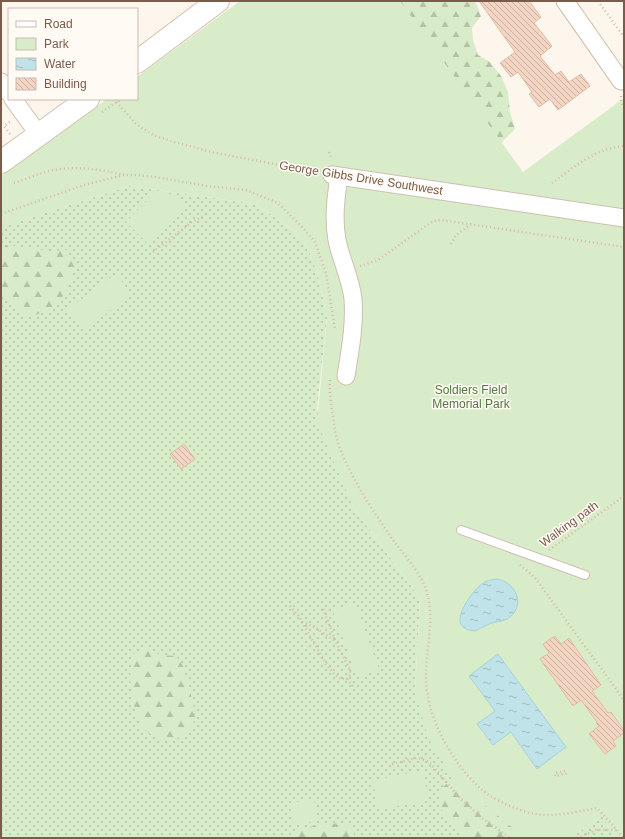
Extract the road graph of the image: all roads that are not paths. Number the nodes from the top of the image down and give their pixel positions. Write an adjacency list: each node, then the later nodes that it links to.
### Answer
1 (218, 1): 3 (street)
2 (565, 1): 4 (street)
3 (138, 61)
4 (623, 80)
5 (1, 82): 6 (street)
6 (8, 92)
7 (14, 100): 9 (street)
8 (93, 107): 9 (street)
9 (39, 135): 10 (street)
10 (1, 162)
11 (624, 218): 12 (street, George Gibbs Drive Southwest)
12 (346, 376)
13 (461, 530): 14 (lane)
14 (585, 575)

